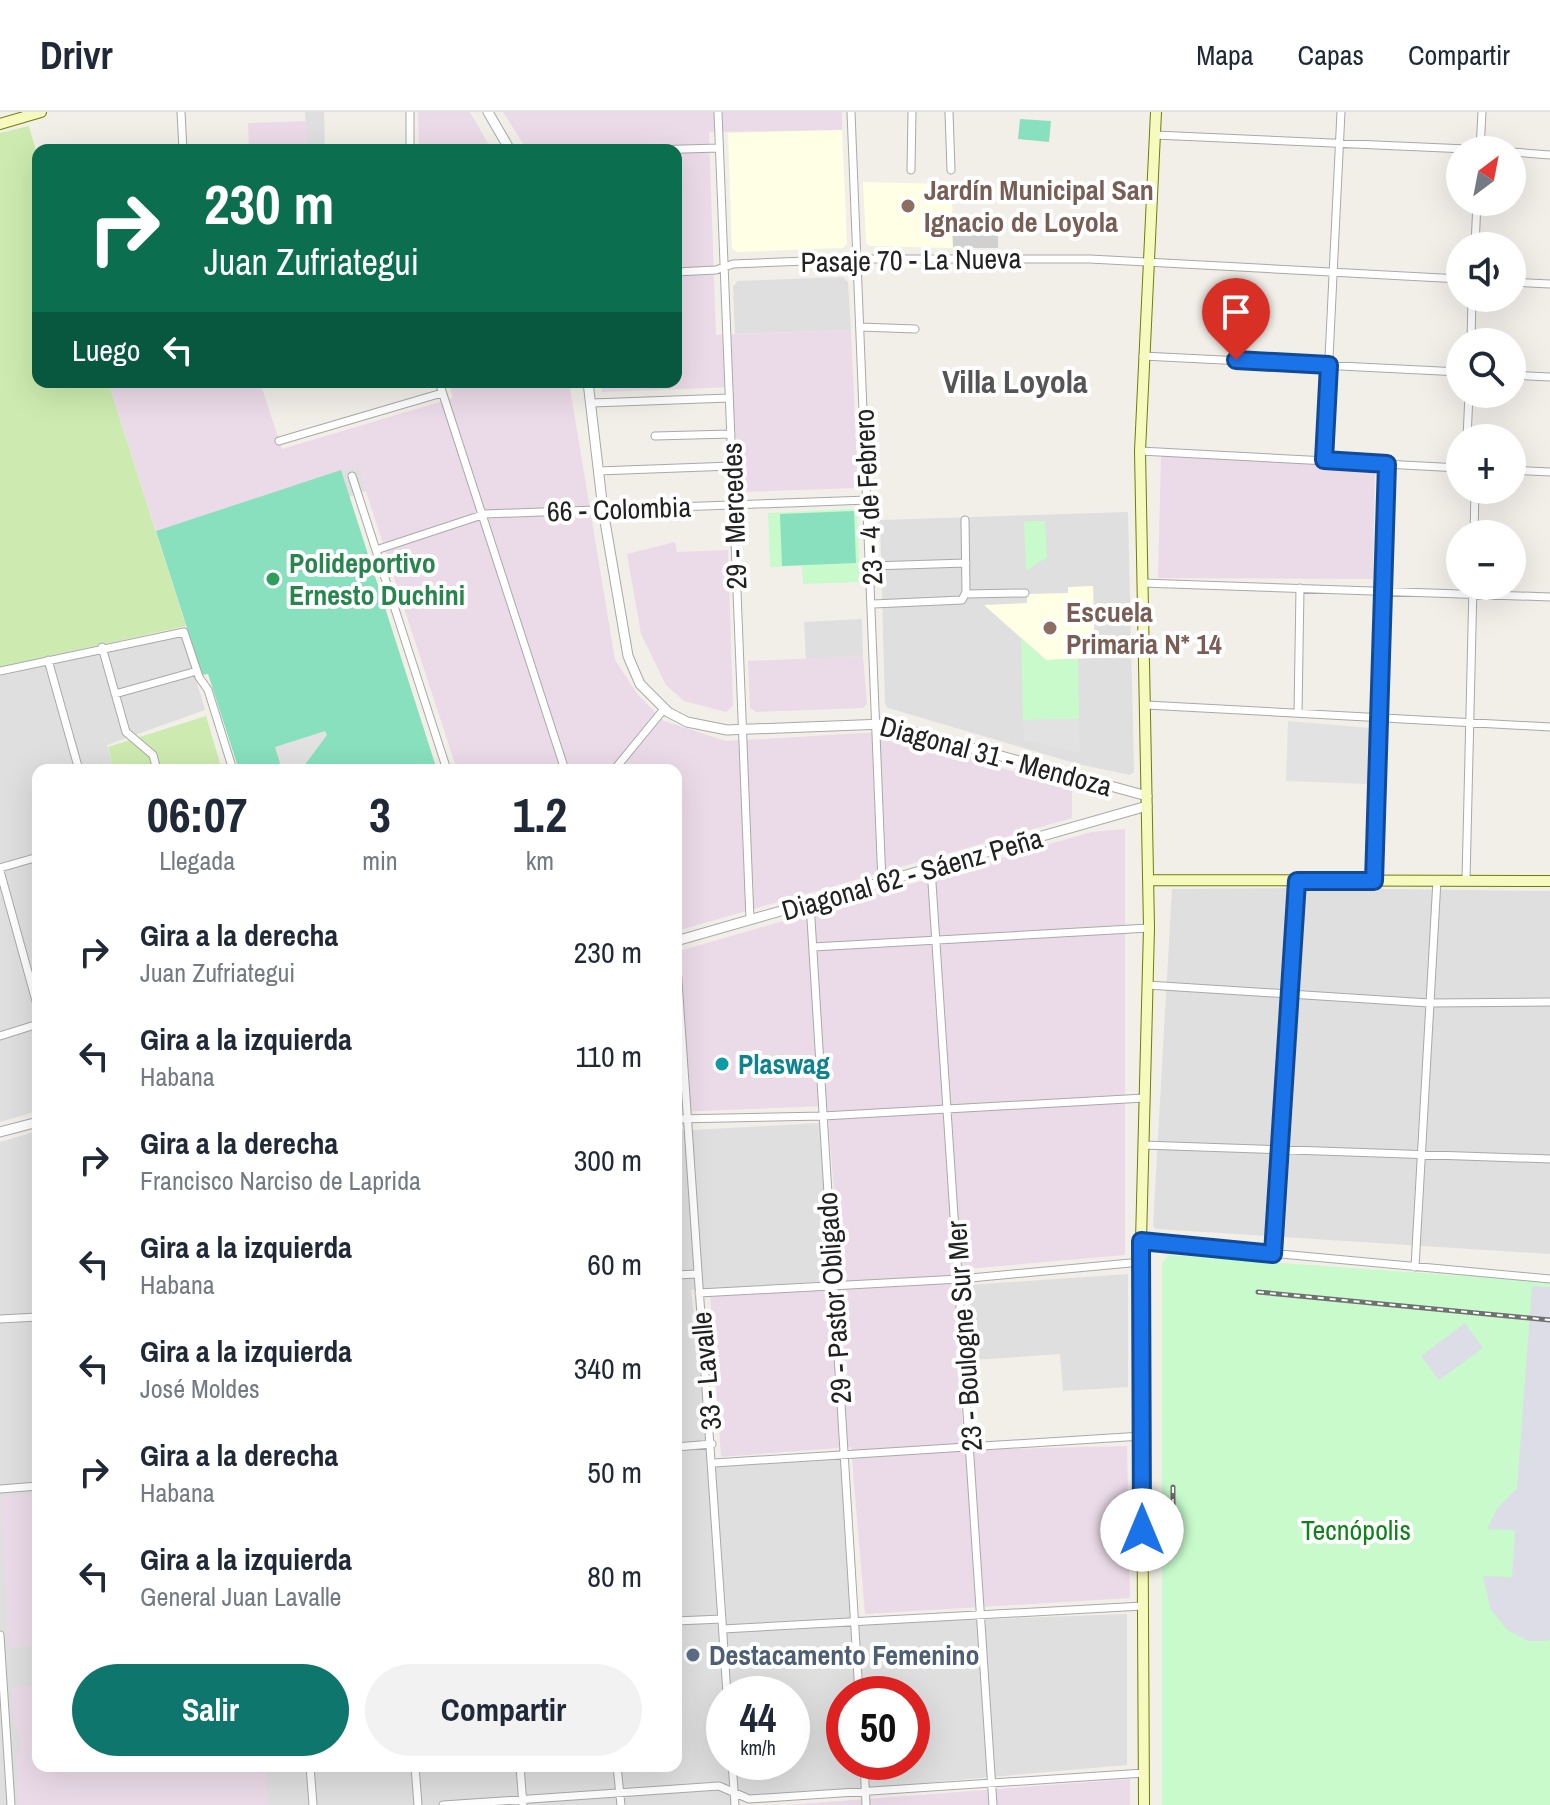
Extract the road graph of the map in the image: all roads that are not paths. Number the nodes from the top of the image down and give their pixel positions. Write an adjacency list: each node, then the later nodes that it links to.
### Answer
1 (41, 112): 12 (main road)
2 (181, 112): 17 (street)
3 (410, 112): 18 (street)
4 (488, 112): 19 (street)
5 (718, 112): 20 (street, 29 - Mercedes)
6 (851, 112): 27 (street, 23 - 4 de Febrero)
7 (912, 112): 25 (street)
8 (949, 112): 26 (street)
9 (1156, 112): 14 (main road)
10 (1341, 112): 16 (street)
11 (1482, 112): 15 (street)
12 (15, 116): 13 (main road)
13 (0, 124)
14 (1155, 135): 16 (street); 28 (main road)
15 (1481, 136)
16 (1339, 143): 21 (street); 31 (street)
17 (183, 144)
18 (410, 144)
19 (507, 144)
20 (719, 148): 22 (street); 29 (street, 29 - Mercedes)
21 (1446, 148)
22 (682, 149)
23 (1526, 153): 24 (street)
24 (1550, 155)
25 (911, 170)
26 (951, 170)
27 (856, 259): 28 (street, Pasaje 70 - La Nueva); 29 (street, Pasaje 70 - La Nueva); 35 (street, 23 - 4 de Febrero)
28 (1147, 262): 31 (street, Pasaje 70 - La Nueva); 37 (main road)
29 (724, 267): 30 (street, Pasaje 70 - La Nueva); 45 (street, 29 - Mercedes)
30 (682, 271)
31 (1334, 272): 32 (street, Pasaje 70 - La Nueva); 38 (street)
32 (1446, 278)
33 (1526, 283): 34 (street)
34 (1550, 284)
35 (860, 327): 36 (street); 59 (street, 23 - 4 de Febrero)
36 (915, 329)
37 (1143, 356): 38 (street); 50 (main road)
38 (1329, 365): 39 (street); 51 (street)
39 (1446, 371)
40 (1526, 376): 41 (street)
41 (1550, 377)
42 (441, 388): 44 (street)
43 (589, 388): 46 (street, Diagonal 31 - Mendoza)
44 (442, 393): 49 (street); 62 (street)
45 (729, 398): 46 (street); 47 (street, 29 - Mercedes)
46 (592, 403): 55 (street, Diagonal 31 - Mendoza)
47 (731, 434): 48 (street); 53 (street, 29 - Mercedes)
48 (655, 436)
49 (279, 441)
50 (1140, 451): 51 (street); 67 (main road)
51 (1324, 460): 52 (street)
52 (1387, 464): 54 (street); 70 (street)
53 (732, 466): 55 (street); 60 (street, 29 - Mercedes)
54 (1446, 467)
55 (598, 471): 61 (street, Diagonal 31 - Mendoza)
56 (1526, 471): 57 (street)
57 (1550, 472)
58 (352, 476): 64 (street)
59 (868, 500): 60 (street, 66 - Colombia); 66 (street, 23 - 4 de Febrero)
60 (733, 506): 61 (street, 66 - Colombia); 89 (street, 29 - Mercedes)
61 (603, 510): 62 (street, 66 - Colombia); 83 (street, Diagonal 31 - Mendoza)
62 (485, 514): 64 (street, 66 - Colombia); 94 (street)
63 (965, 520): 65 (street)
64 (376, 550): 93 (street)
65 (966, 563): 66 (street); 72 (street)
66 (871, 566): 76 (street, 23 - 4 de Febrero)
67 (1142, 583): 68 (street); 82 (main road)
68 (1300, 588): 70 (street); 84 (street)
69 (1446, 589): 70 (street)
70 (1382, 590): 85 (street)
71 (1025, 593): 72 (street)
72 (966, 594): 76 (street)
73 (1526, 595): 74 (street)
74 (1550, 597)
75 (1473, 600): 87 (street)
76 (873, 604): 86 (street, 23 - 4 de Febrero)
77 (102, 647): 78 (street); 80 (street); 81 (street)
78 (48, 660): 79 (street); 90 (street)
79 (0, 671)
80 (197, 671): 81 (street); 92 (street)
81 (115, 694): 91 (street)
82 (1146, 705): 84 (street); 96 (main road)
83 (664, 709): 89 (street, Diagonal 31 - Mendoza); 95 (street)
84 (1298, 713): 85 (street)
85 (1379, 717): 87 (street); 104 (street)
86 (876, 723): 89 (street, Diagonal 31 - Mendoza); 96 (street, Diagonal 31 - Mendoza); 106 (street, 23 - 4 de Febrero)
87 (1470, 723): 88 (street); 102 (street)
88 (1550, 727)
89 (742, 731): 108 (street, 29 - Mercedes)
90 (77, 764)
91 (155, 764)
92 (231, 764)
93 (445, 764)
94 (563, 764)
95 (619, 764)
96 (1147, 801): 98 (street, Diagonal 62 - Sáenz Peña); 100 (main road)
97 (32, 859): 99 (street)
98 (931, 868): 106 (street, Diagonal 62 - Sáenz Peña); 111 (street, 23 - Boulogne Sur Mer)
99 (0, 869): 114 (street)
100 (1148, 880): 103 (main road); 109 (main road)
101 (1437, 880): 102 (main road); 104 (main road); 117 (street)
102 (1466, 880): 105 (main road)
103 (1297, 881): 104 (main road); 115 (street)
104 (1374, 881)
105 (1550, 881)
106 (882, 883): 107 (street, Diagonal 62 - Sáenz Peña)
107 (810, 903): 108 (street, Diagonal 62 - Sáenz Peña); 112 (street, 29 - Pastor Obligado)
108 (750, 919): 110 (street, Diagonal 62 - Sáenz Peña)
109 (1149, 928): 111 (street); 113 (main road)
110 (682, 939)
111 (937, 939): 112 (street); 122 (street, 23 - Boulogne Sur Mer)
112 (813, 947): 123 (street, 29 - Pastor Obligado)
113 (1147, 985): 115 (street); 121 (main road)
114 (32, 986)
115 (1290, 993): 117 (street); 129 (street)
116 (1550, 1002): 117 (street)
117 (1429, 1003): 130 (street)
118 (32, 1026): 119 (street)
119 (0, 1036)
120 (682, 1036): 125 (street, 33 - Lavalle)
121 (1144, 1098): 122 (street); 128 (main road)
122 (949, 1109): 123 (street); 138 (street, 23 - Boulogne Sur Mer)
123 (823, 1116): 125 (street); 140 (street, 29 - Pastor Obligado)
124 (682, 1120): 125 (street)
125 (688, 1120): 136 (street, 33 - Lavalle)
126 (32, 1124): 127 (street)
127 (0, 1132)
128 (1143, 1145): 129 (street); 132 (main road)
129 (1279, 1149): 130 (street); 133 (street)
130 (1420, 1154): 131 (street); 135 (street)
131 (1550, 1159)
132 (1141, 1241): 133 (street); 134 (main road)
133 (1273, 1254): 135 (street)
134 (1141, 1262): 138 (street); 144 (main road)
135 (1415, 1267): 139 (street)
136 (697, 1274): 137 (street); 141 (street, 33 - Lavalle)
137 (682, 1275)
138 (960, 1279): 140 (street); 146 (street, 23 - Boulogne Sur Mer)
139 (1550, 1279)
140 (834, 1286): 141 (street); 148 (street, 29 - Pastor Obligado)
141 (699, 1293): 145 (street, 33 - Lavalle)
142 (32, 1317): 143 (street)
143 (0, 1319)
144 (1142, 1436): 146 (street); 152 (main road)
145 (712, 1444): 147 (street); 149 (street, 33 - Lavalle)
146 (971, 1445): 148 (street); 153 (street, 23 - Boulogne Sur Mer)
147 (682, 1446)
148 (844, 1453): 149 (street); 156 (street, 29 - Pastor Obligado)
149 (714, 1463): 154 (street, 33 - Lavalle)
150 (32, 1486): 151 (street)
151 (0, 1489)
152 (1143, 1606): 153 (street); 166 (main road)
153 (981, 1615): 156 (street); 169 (street, 23 - Boulogne Sur Mer)
154 (722, 1619): 155 (street); 157 (street, 33 - Lavalle)
155 (682, 1621)
156 (855, 1621): 157 (street); 161 (street, 29 - Pastor Obligado)
157 (723, 1629): 160 (street, 33 - Lavalle)
158 (0, 1635): 159 (street)
159 (1, 1663): 174 (street)
160 (726, 1676)
161 (858, 1676)
162 (310, 1772): 175 (street)
163 (415, 1772): 176 (street)
164 (520, 1772): 173 (street)
165 (617, 1772): 172 (street)
166 (1144, 1773): 169 (street); 182 (main road)
167 (733, 1780): 170 (street)
168 (865, 1780): 171 (street)
169 (992, 1784): 171 (street); 181 (street, 23 - Boulogne Sur Mer)
170 (734, 1792): 171 (street); 172 (street); 179 (street)
171 (865, 1792): 180 (street)
172 (619, 1793): 173 (street); 178 (street)
173 (523, 1802): 177 (street)
174 (11, 1805)
175 (313, 1805)
176 (418, 1805)
177 (443, 1805)
178 (621, 1805)
179 (735, 1805)
180 (866, 1805)
181 (993, 1805)
182 (1144, 1805)

